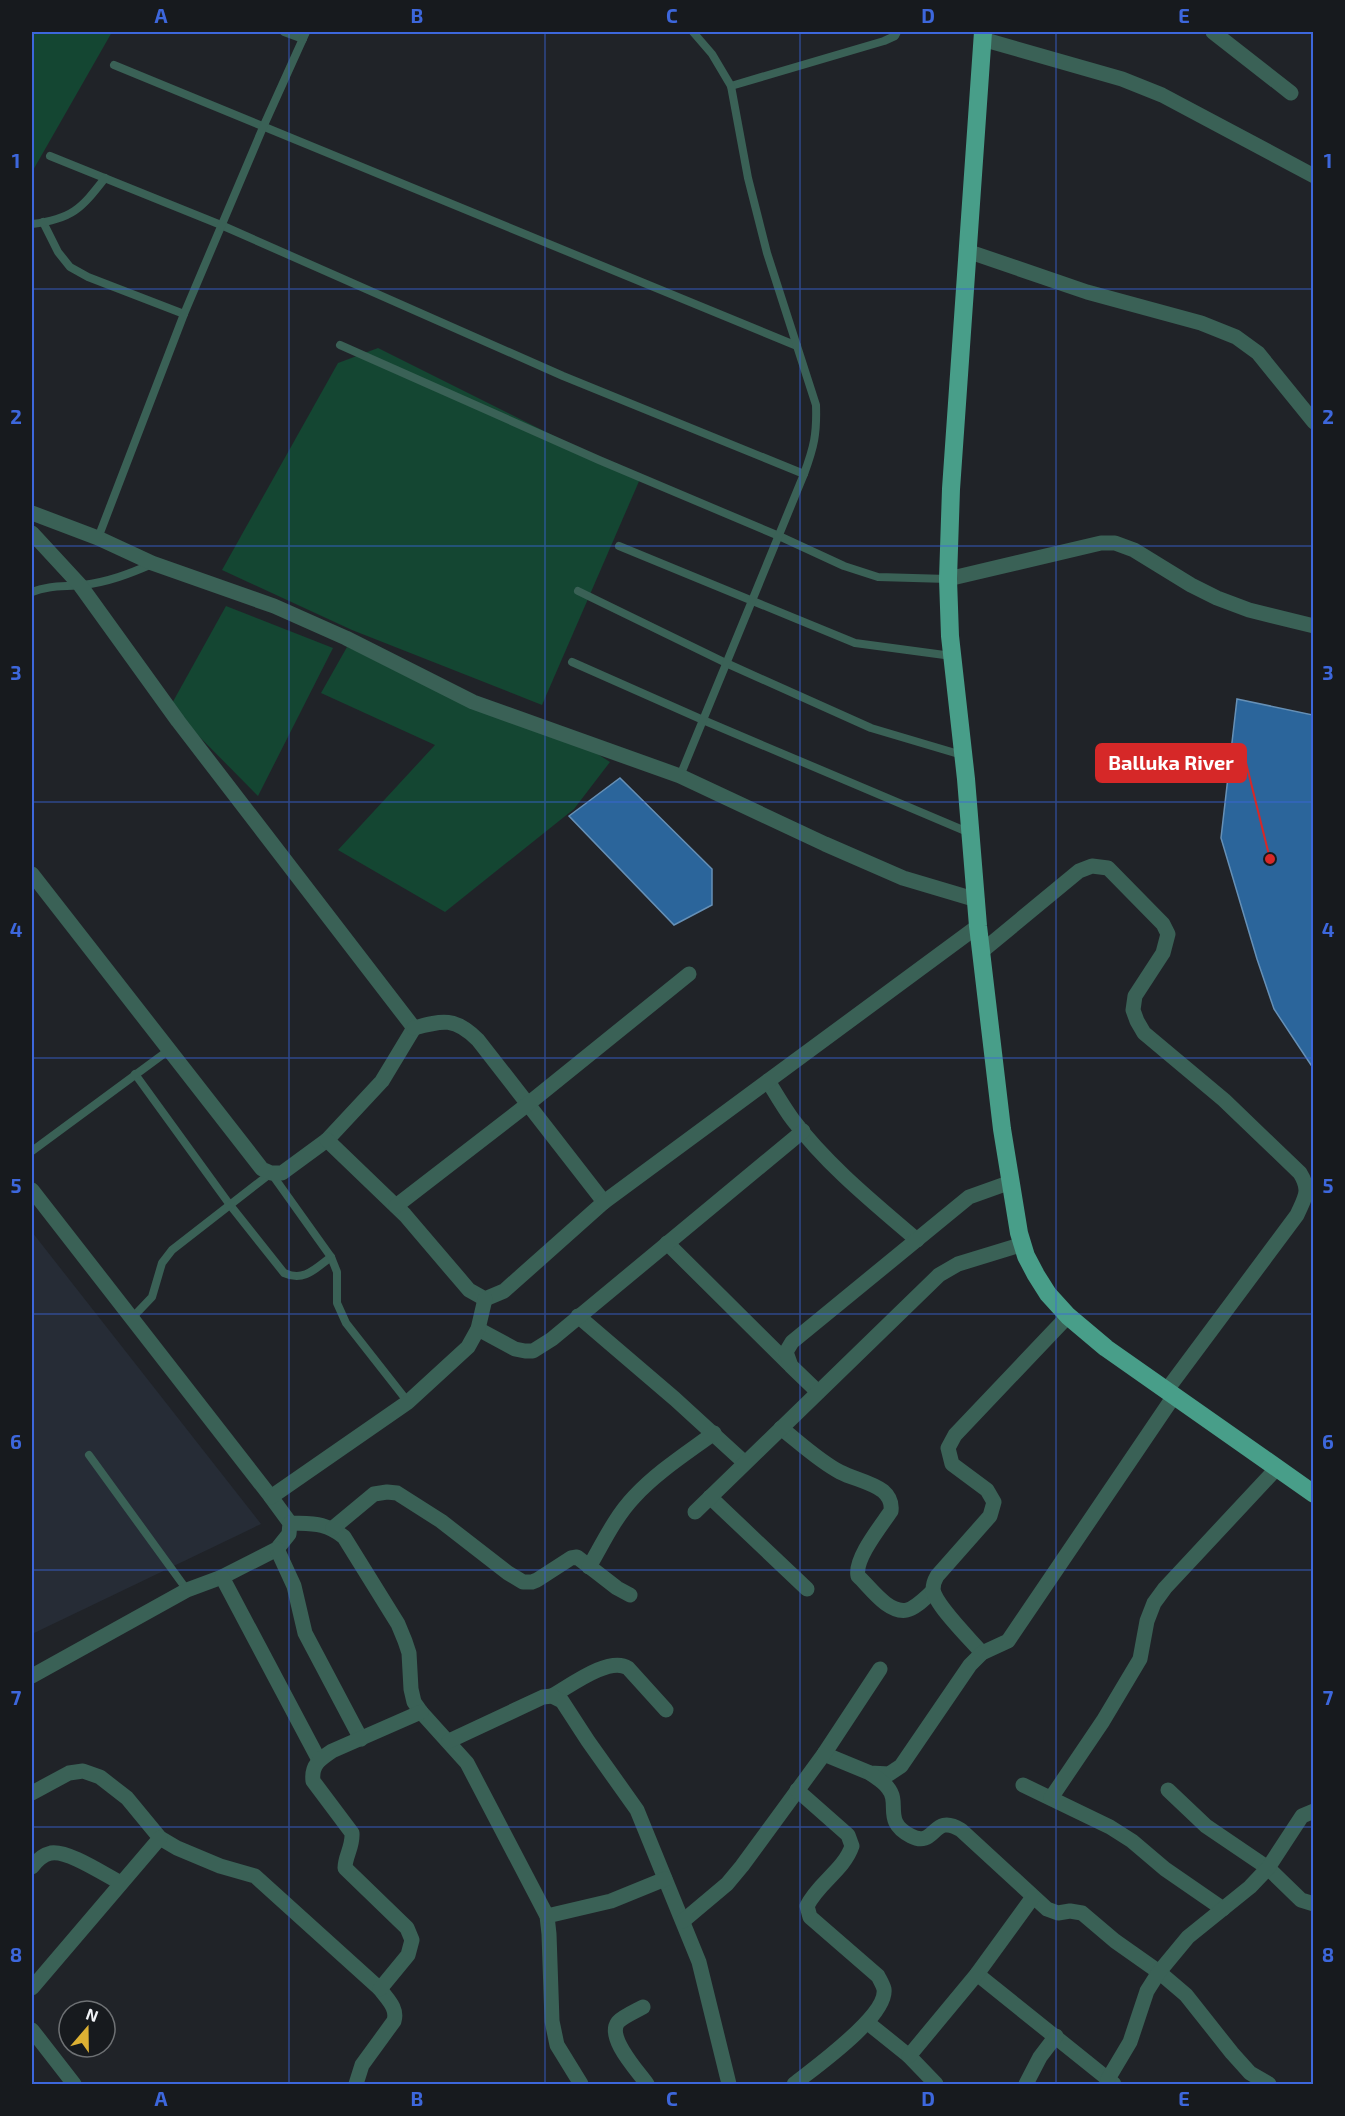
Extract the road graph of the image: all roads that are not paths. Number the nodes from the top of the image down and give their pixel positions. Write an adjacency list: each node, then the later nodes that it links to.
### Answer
1 (284, 32): 5 (lane)
2 (693, 32): 8 (lane)
3 (897, 32): 8 (lane)
4 (1213, 32): 9 (street)
5 (304, 35): 10 (lane)
6 (982, 35): 12 (street); 17 (main road)
7 (114, 65): 10 (lane)
8 (731, 87): 20 (lane)
9 (1291, 93)
10 (264, 125): 16 (lane); 20 (lane)
11 (50, 156): 13 (lane)
12 (1314, 176)
13 (105, 178): 14 (lane); 16 (lane)
14 (43, 222): 15 (lane); 18 (lane)
15 (32, 224)
16 (221, 225): 18 (lane); 22 (lane)
17 (967, 251): 21 (street); 29 (main road)
18 (184, 314): 26 (lane)
19 (340, 345): 25 (lane)
20 (797, 346): 22 (lane)
21 (1314, 422)
22 (804, 474): 25 (lane)
23 (32, 513): 26 (street)
24 (32, 533): 30 (street)
25 (778, 536): 29 (lane); 33 (lane)
26 (98, 538): 28 (street)
27 (619, 546): 33 (lane)
28 (152, 563): 30 (lane); 40 (street)
29 (948, 579): 34 (street); 35 (main road)
30 (80, 585): 32 (lane); 47 (street)
31 (578, 591): 37 (lane)
32 (32, 592)
33 (752, 600): 35 (lane); 37 (lane)
34 (1314, 626)
35 (952, 656): 39 (main road)
36 (572, 662): 38 (lane)
37 (726, 663): 38 (lane); 39 (lane)
38 (703, 720): 40 (lane); 41 (lane)
39 (963, 756): 41 (main road)
40 (680, 776): 43 (street)
41 (970, 833): 43 (main road)
42 (32, 874): 48 (street)
43 (977, 900): 44 (main road)
44 (978, 926): 45 (main road); 50 (street)
45 (981, 952): 56 (main road); 72 (street)
46 (689, 974): 51 (street)
47 (414, 1028): 51 (street); 53 (street)
48 (169, 1050): 49 (lane); 55 (street)
49 (135, 1074): 54 (lane); 59 (lane)
50 (768, 1081): 52 (street); 58 (street)
51 (528, 1104): 58 (street); 60 (street)
52 (803, 1131): 61 (street); 62 (street)
53 (327, 1140): 55 (street); 60 (street)
54 (32, 1151)
55 (271, 1173): 59 (lane); 64 (lane)
56 (1011, 1182): 61 (street); 63 (main road)
57 (32, 1190): 68 (street)
58 (604, 1202): 65 (street)
59 (230, 1205): 64 (lane); 68 (lane)
60 (396, 1206): 65 (street)
61 (917, 1240): 70 (street)
62 (667, 1243): 66 (street); 70 (street)
63 (1023, 1244): 67 (main road); 71 (street)
64 (332, 1257): 73 (lane)
65 (486, 1299): 69 (street)
66 (578, 1316): 69 (street); 75 (street)
67 (1068, 1316): 72 (main road); 90 (street)
68 (132, 1318): 80 (street)
69 (478, 1329): 73 (street)
70 (791, 1366): 71 (street)
71 (818, 1392): 74 (street)
72 (1170, 1393): 78 (main road); 92 (street)
73 (408, 1402): 80 (street)
74 (781, 1428): 77 (street); 90 (street)
75 (714, 1433): 77 (street); 86 (street)
76 (89, 1455): 89 (lane)
77 (745, 1463): 81 (street)
78 (1276, 1469): 79 (main road); 107 (street)
79 (1314, 1494)
80 (271, 1497): 83 (street)
81 (710, 1497): 82 (street); 88 (street)
82 (695, 1512)
83 (290, 1524): 84 (street); 85 (street)
84 (333, 1528): 86 (street); 97 (street)
85 (277, 1549): 87 (street); 98 (street)
86 (589, 1567): 91 (street)
87 (222, 1577): 89 (street); 101 (street)
88 (807, 1588)
89 (187, 1590): 94 (street)
90 (933, 1591): 92 (street)
91 (630, 1595)
92 (982, 1653): 102 (street)
93 (880, 1669): 100 (street)
94 (32, 1676)
95 (552, 1696): 96 (street); 99 (street); 112 (street)
96 (666, 1710)
97 (421, 1712): 98 (street); 99 (street)
98 (361, 1739): 101 (street)
99 (449, 1741): 117 (street)
100 (824, 1754): 102 (street); 104 (street)
101 (319, 1760): 122 (street)
102 (870, 1773): 114 (street)
103 (1023, 1785): 107 (street)
104 (797, 1790): 118 (street); 124 (street)
105 (1168, 1790): 111 (street)
106 (32, 1793): 109 (street)
107 (1051, 1798): 116 (street)
108 (1314, 1811): 111 (street)
109 (160, 1838): 113 (street); 122 (street)
110 (32, 1867): 113 (street)
111 (1268, 1868): 115 (street); 116 (street)
112 (665, 1879): 117 (street); 118 (street)
113 (121, 1884): 121 (street)
114 (1033, 1897): 119 (street); 120 (street)
115 (1314, 1904)
116 (1223, 1909): 119 (street)
117 (547, 1916): 132 (street)
118 (683, 1921): 129 (street)
119 (1159, 1972): 128 (street); 137 (street)
120 (977, 1974): 126 (street); 127 (street)
121 (32, 1988)
122 (380, 1989): 131 (street)
123 (643, 2007): 133 (street)
124 (868, 2022): 127 (street); 134 (street)
125 (32, 2030): 130 (street)
126 (1056, 2036): 128 (street); 136 (street)
127 (909, 2056): 135 (street)
128 (1111, 2082)
129 (726, 2083)
130 (74, 2085)
131 (356, 2085)
132 (581, 2085)
133 (647, 2085)
134 (794, 2085)
135 (936, 2085)
136 (1026, 2085)
137 (1269, 2085)

